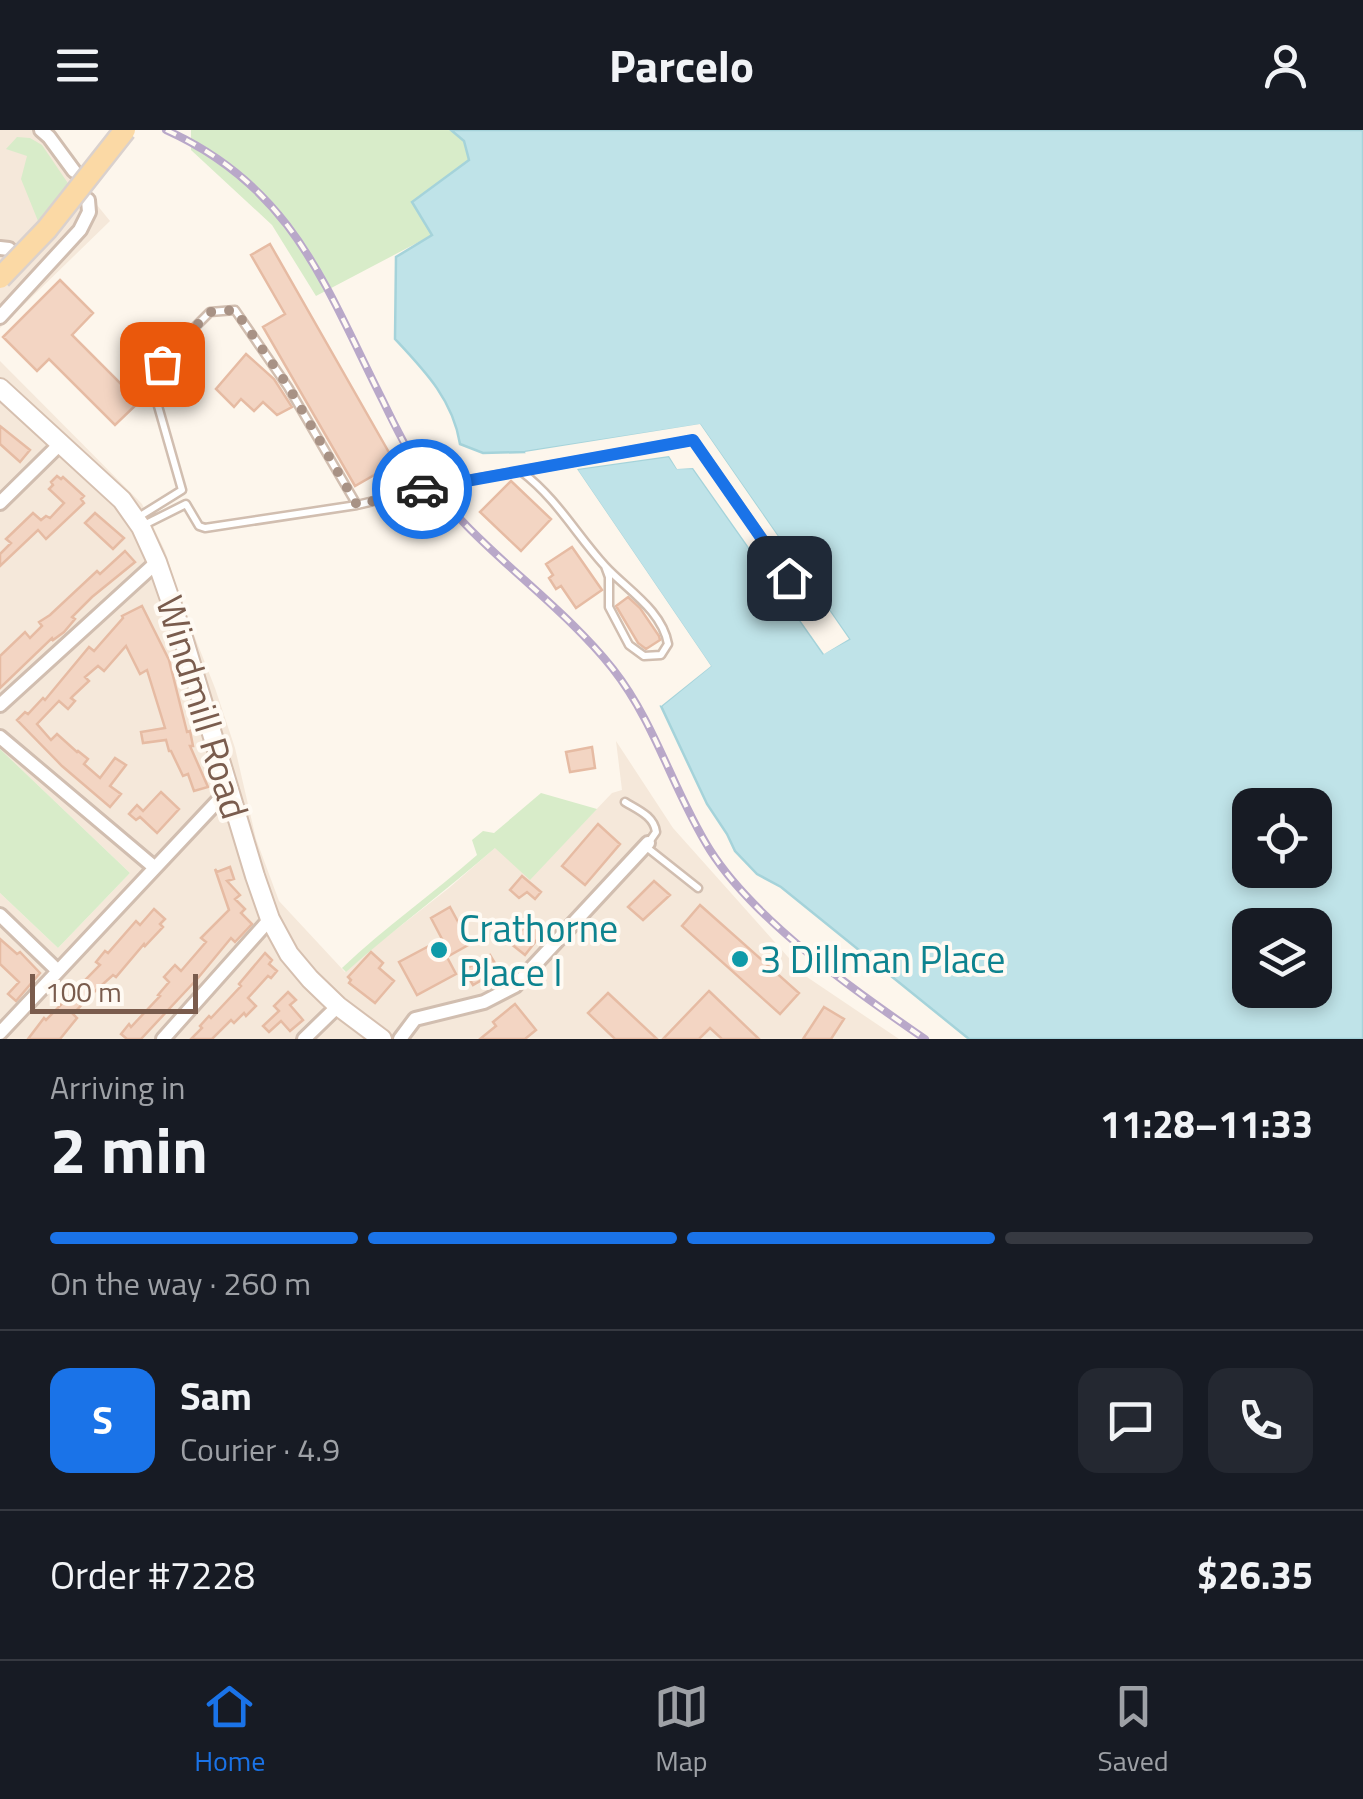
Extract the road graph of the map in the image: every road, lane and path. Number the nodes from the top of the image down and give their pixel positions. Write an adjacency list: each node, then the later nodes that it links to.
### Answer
1 (41, 130): 3 (street)
2 (125, 130): 5 (main road, bridge)
3 (74, 171)
4 (88, 200): 6 (street)
5 (0, 278)
6 (0, 316)
7 (0, 388): 8 (main road, Windmill Road)
8 (60, 444): 11 (street); 14 (main road, Windmill Road)
9 (521, 471): 13 (lane); 16 (lane); 17 (lane)
10 (182, 490): 12 (lane); 13 (lane); 14 (lane)
11 (0, 503)
12 (186, 504): 13 (lane); 14 (lane)
13 (357, 505)
14 (138, 523): 15 (main road, Windmill Road)
15 (157, 562): 18 (street); 20 (main road, Windmill Road)
16 (605, 566): 16 (lane)
17 (809, 605)
18 (0, 705)
19 (0, 737): 23 (street)
20 (229, 788): 23 (street); 26 (main road, Windmill Road)
21 (626, 802): 22 (lane)
22 (646, 844): 24 (lane); 33 (street)
23 (154, 867): 27 (street)
24 (698, 888)
25 (0, 915): 27 (street)
26 (270, 919): 28 (main road, Windmill Road); 30 (street)
27 (58, 971): 29 (street)
28 (338, 1006): 31 (street); 32 (main road, Windmill Road)
29 (0, 1033)
30 (162, 1039)
31 (304, 1039)
32 (382, 1039)
33 (400, 1039)

